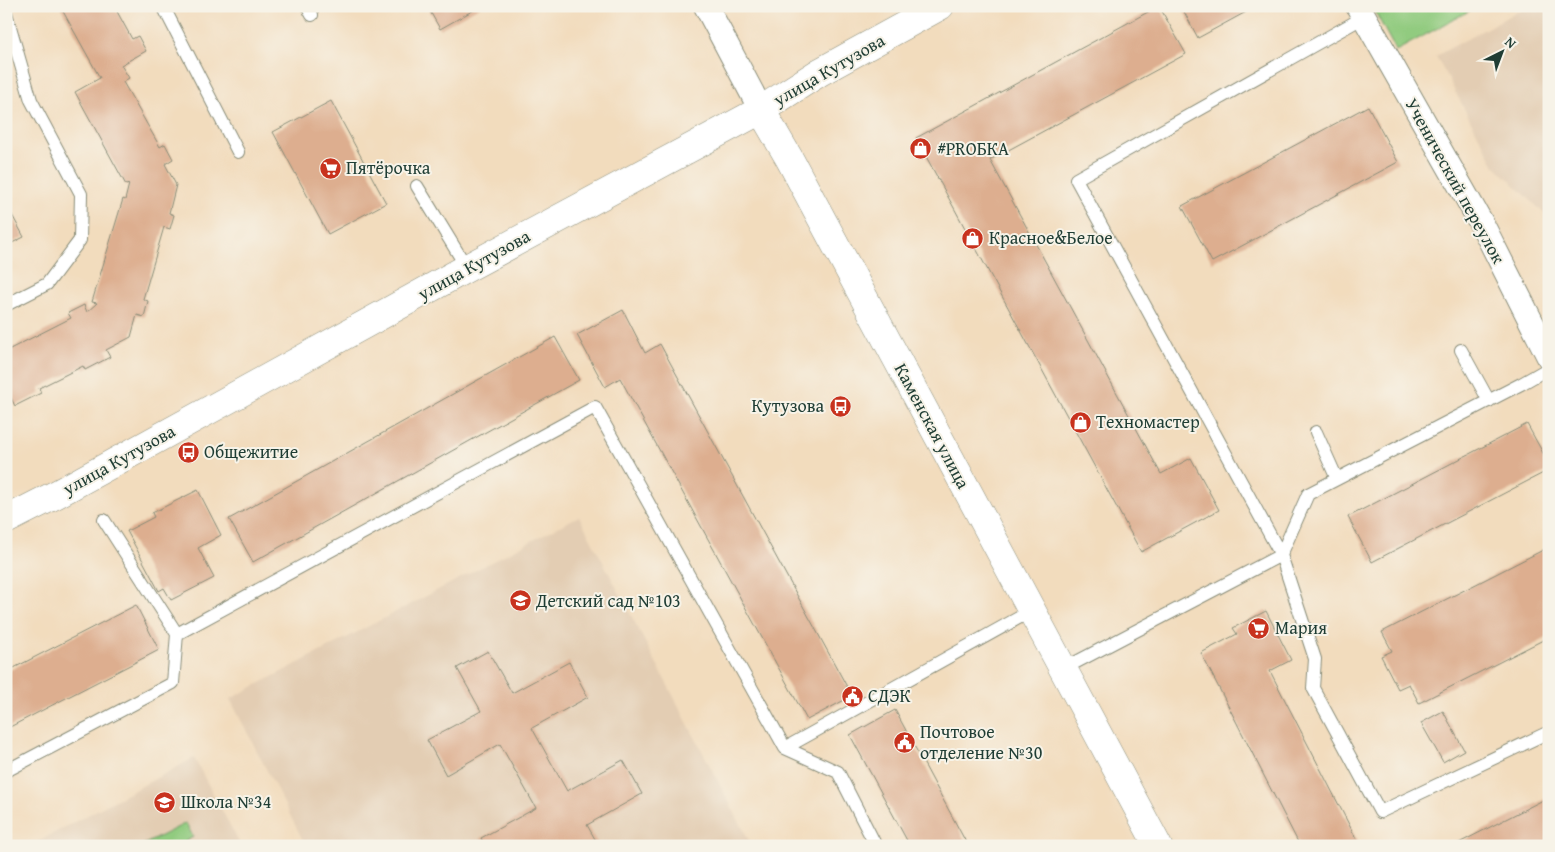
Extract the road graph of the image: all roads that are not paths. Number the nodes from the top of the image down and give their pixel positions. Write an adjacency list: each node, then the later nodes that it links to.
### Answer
1 (163, 6): 7 (lane)
2 (706, 6): 6 (street, Каменская улица)
3 (940, 6): 6 (street, улица Кутузова)
4 (1361, 12): 12 (street, Ученический переулок); 19 (lane)
5 (6, 13): 10 (lane)
6 (761, 110): 9 (street, улица Кутузова); 20 (street, Каменская улица)
7 (238, 152)
8 (417, 186): 9 (lane)
9 (466, 268): 17 (street, улица Кутузова)
10 (6, 306)
11 (1461, 350): 14 (lane)
12 (1549, 357)
13 (1549, 368): 14 (lane)
14 (1489, 401): 16 (lane)
15 (1316, 432): 16 (lane)
16 (1337, 479): 19 (lane)
17 (6, 520)
18 (104, 520): 21 (lane)
19 (1281, 555): 22 (lane); 23 (lane)
20 (1031, 611): 22 (street, Каменская улица); 24 (lane)
21 (177, 634): 24 (lane); 25 (lane)
22 (1062, 669): 27 (street, Каменская улица)
23 (1549, 732)
24 (785, 748): 26 (lane)
25 (6, 771)
26 (876, 846)
27 (1158, 846)

